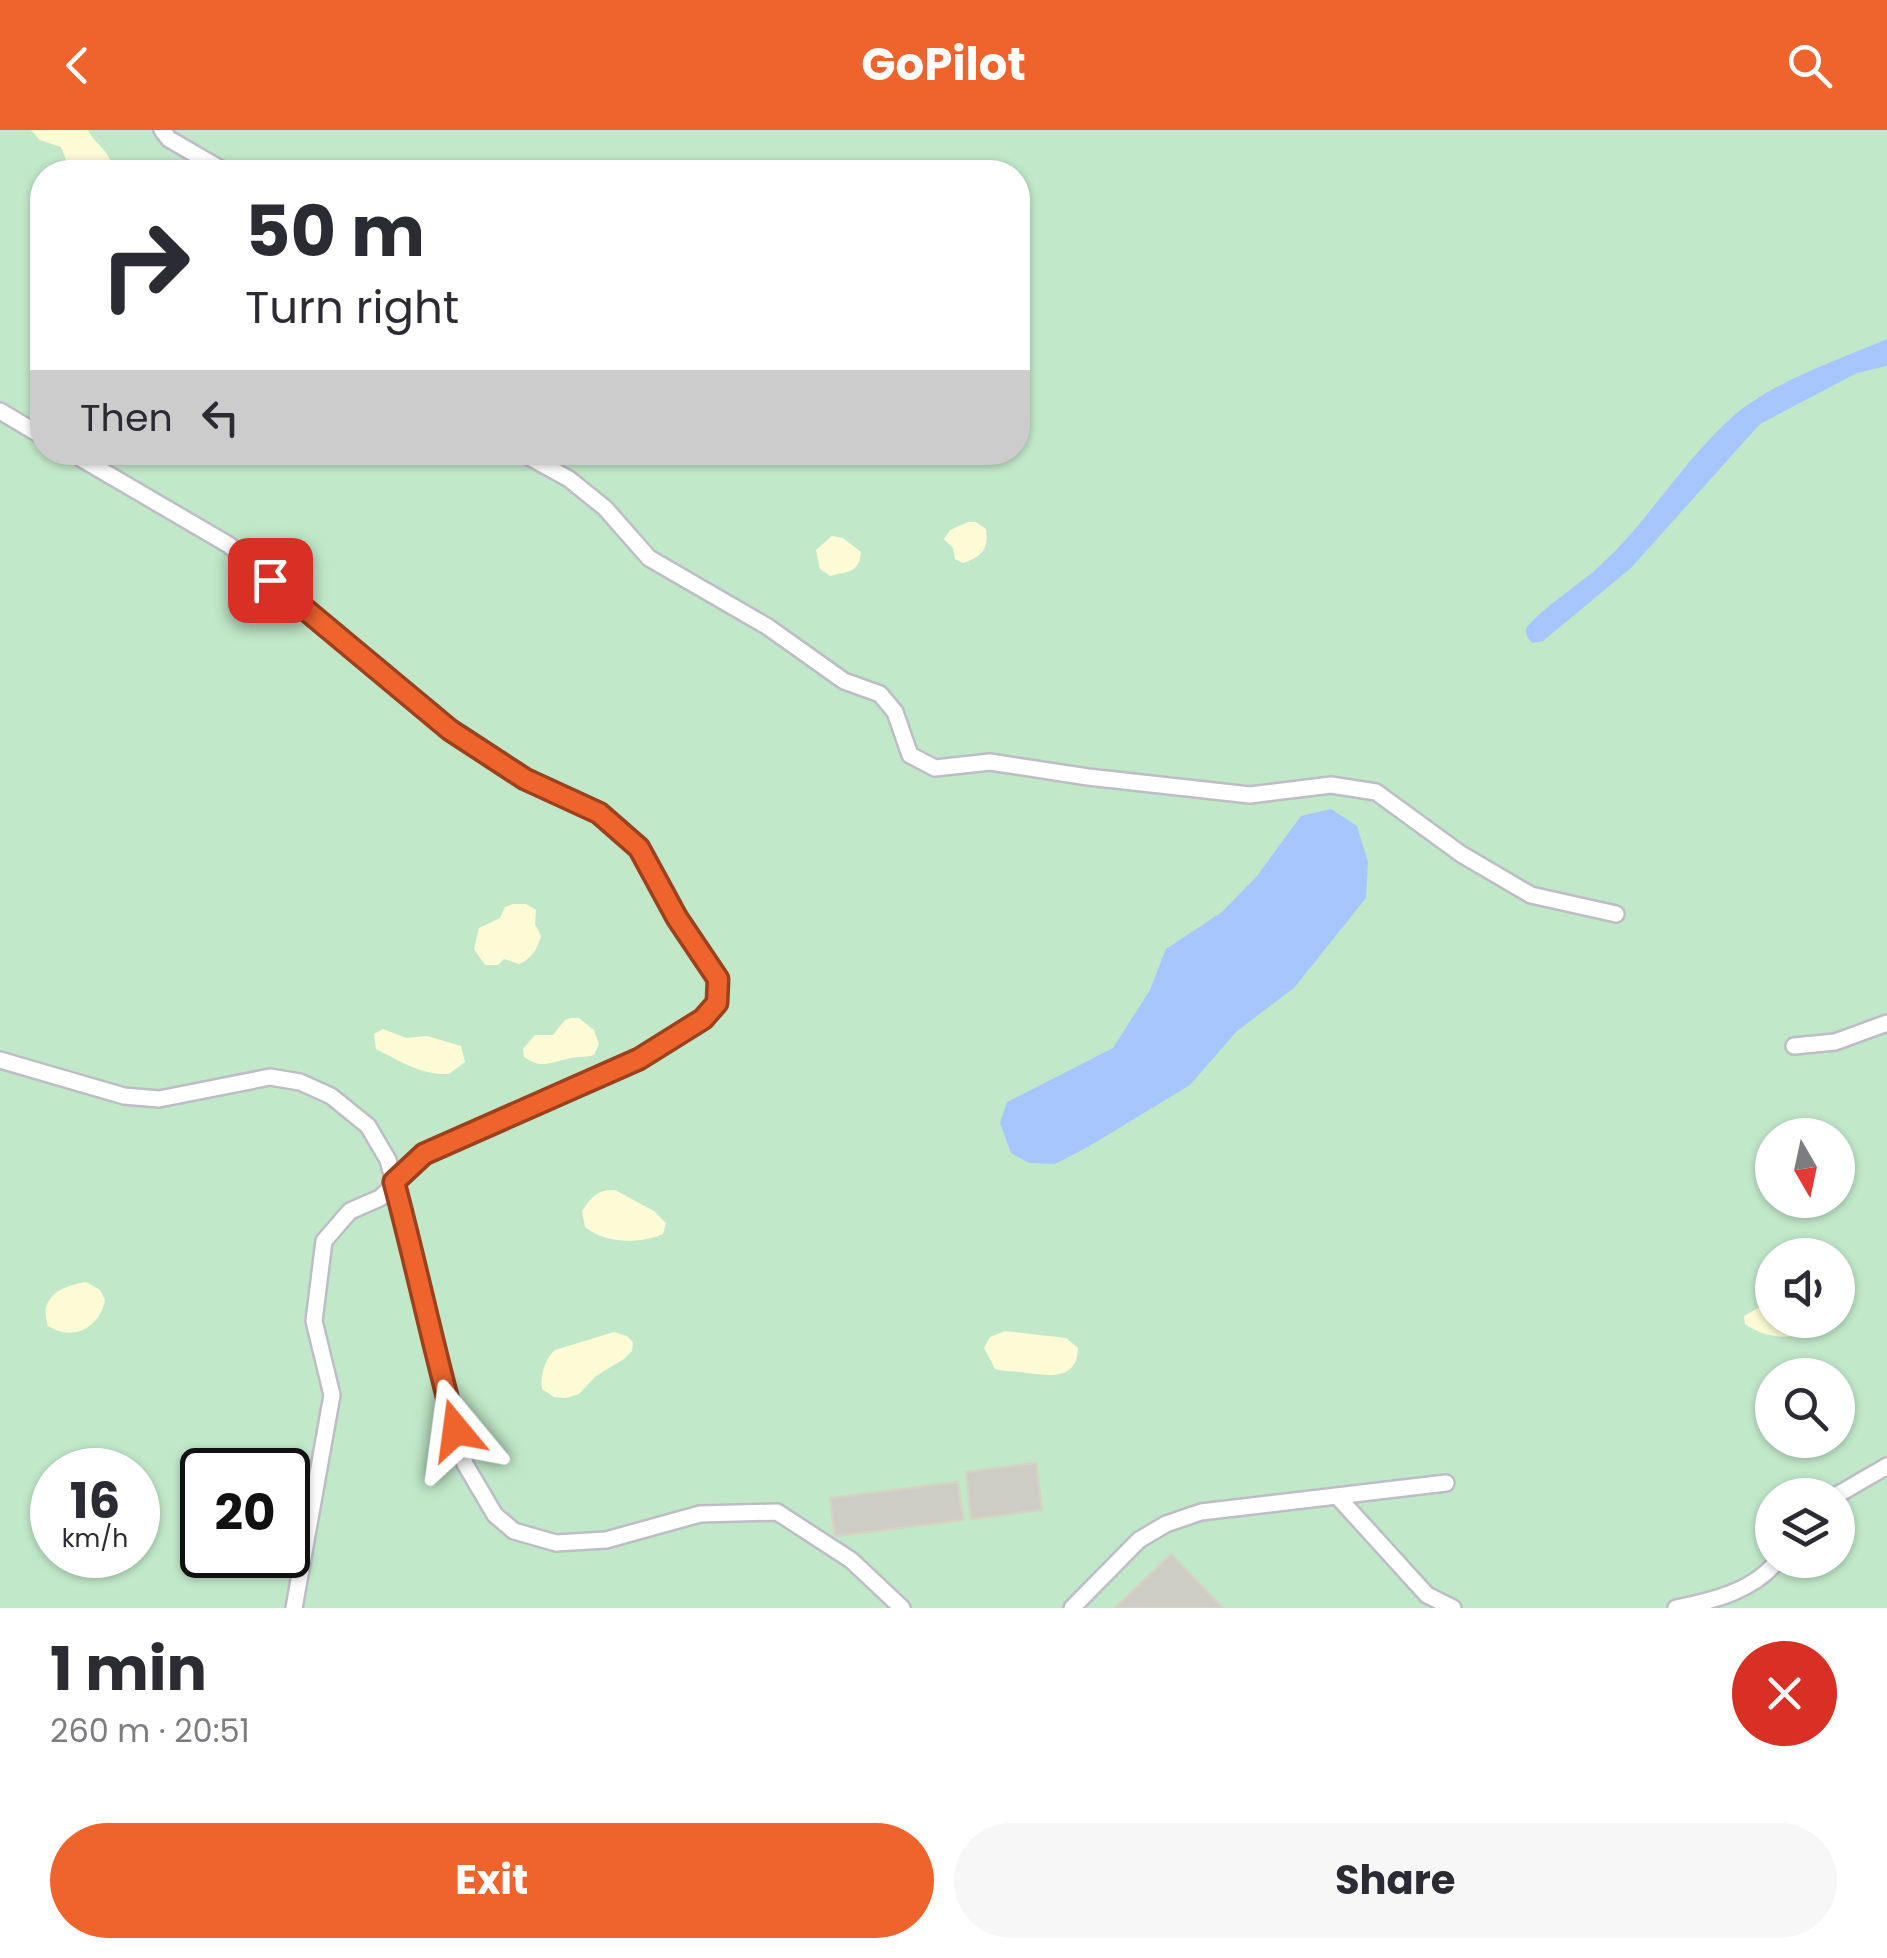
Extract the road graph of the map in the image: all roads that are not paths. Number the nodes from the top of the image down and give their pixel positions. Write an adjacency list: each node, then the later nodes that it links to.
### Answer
1 (162, 130): 2 (lane)
2 (205, 160)
3 (0, 410): 4 (lane)
4 (30, 429)
5 (92, 465): 11 (lane)
6 (543, 465): 7 (lane)
7 (1616, 914)
8 (1887, 1023): 9 (lane)
9 (1794, 1046)
10 (0, 1060): 11 (lane)
11 (394, 1182): 17 (lane); 18 (lane)
12 (1887, 1466): 14 (lane)
13 (1446, 1483): 15 (lane)
14 (1855, 1485)
15 (1337, 1496): 19 (lane); 20 (lane)
16 (1761, 1578): 21 (lane)
17 (294, 1608)
18 (902, 1608)
19 (1072, 1608)
20 (1453, 1608)
21 (1676, 1608)

